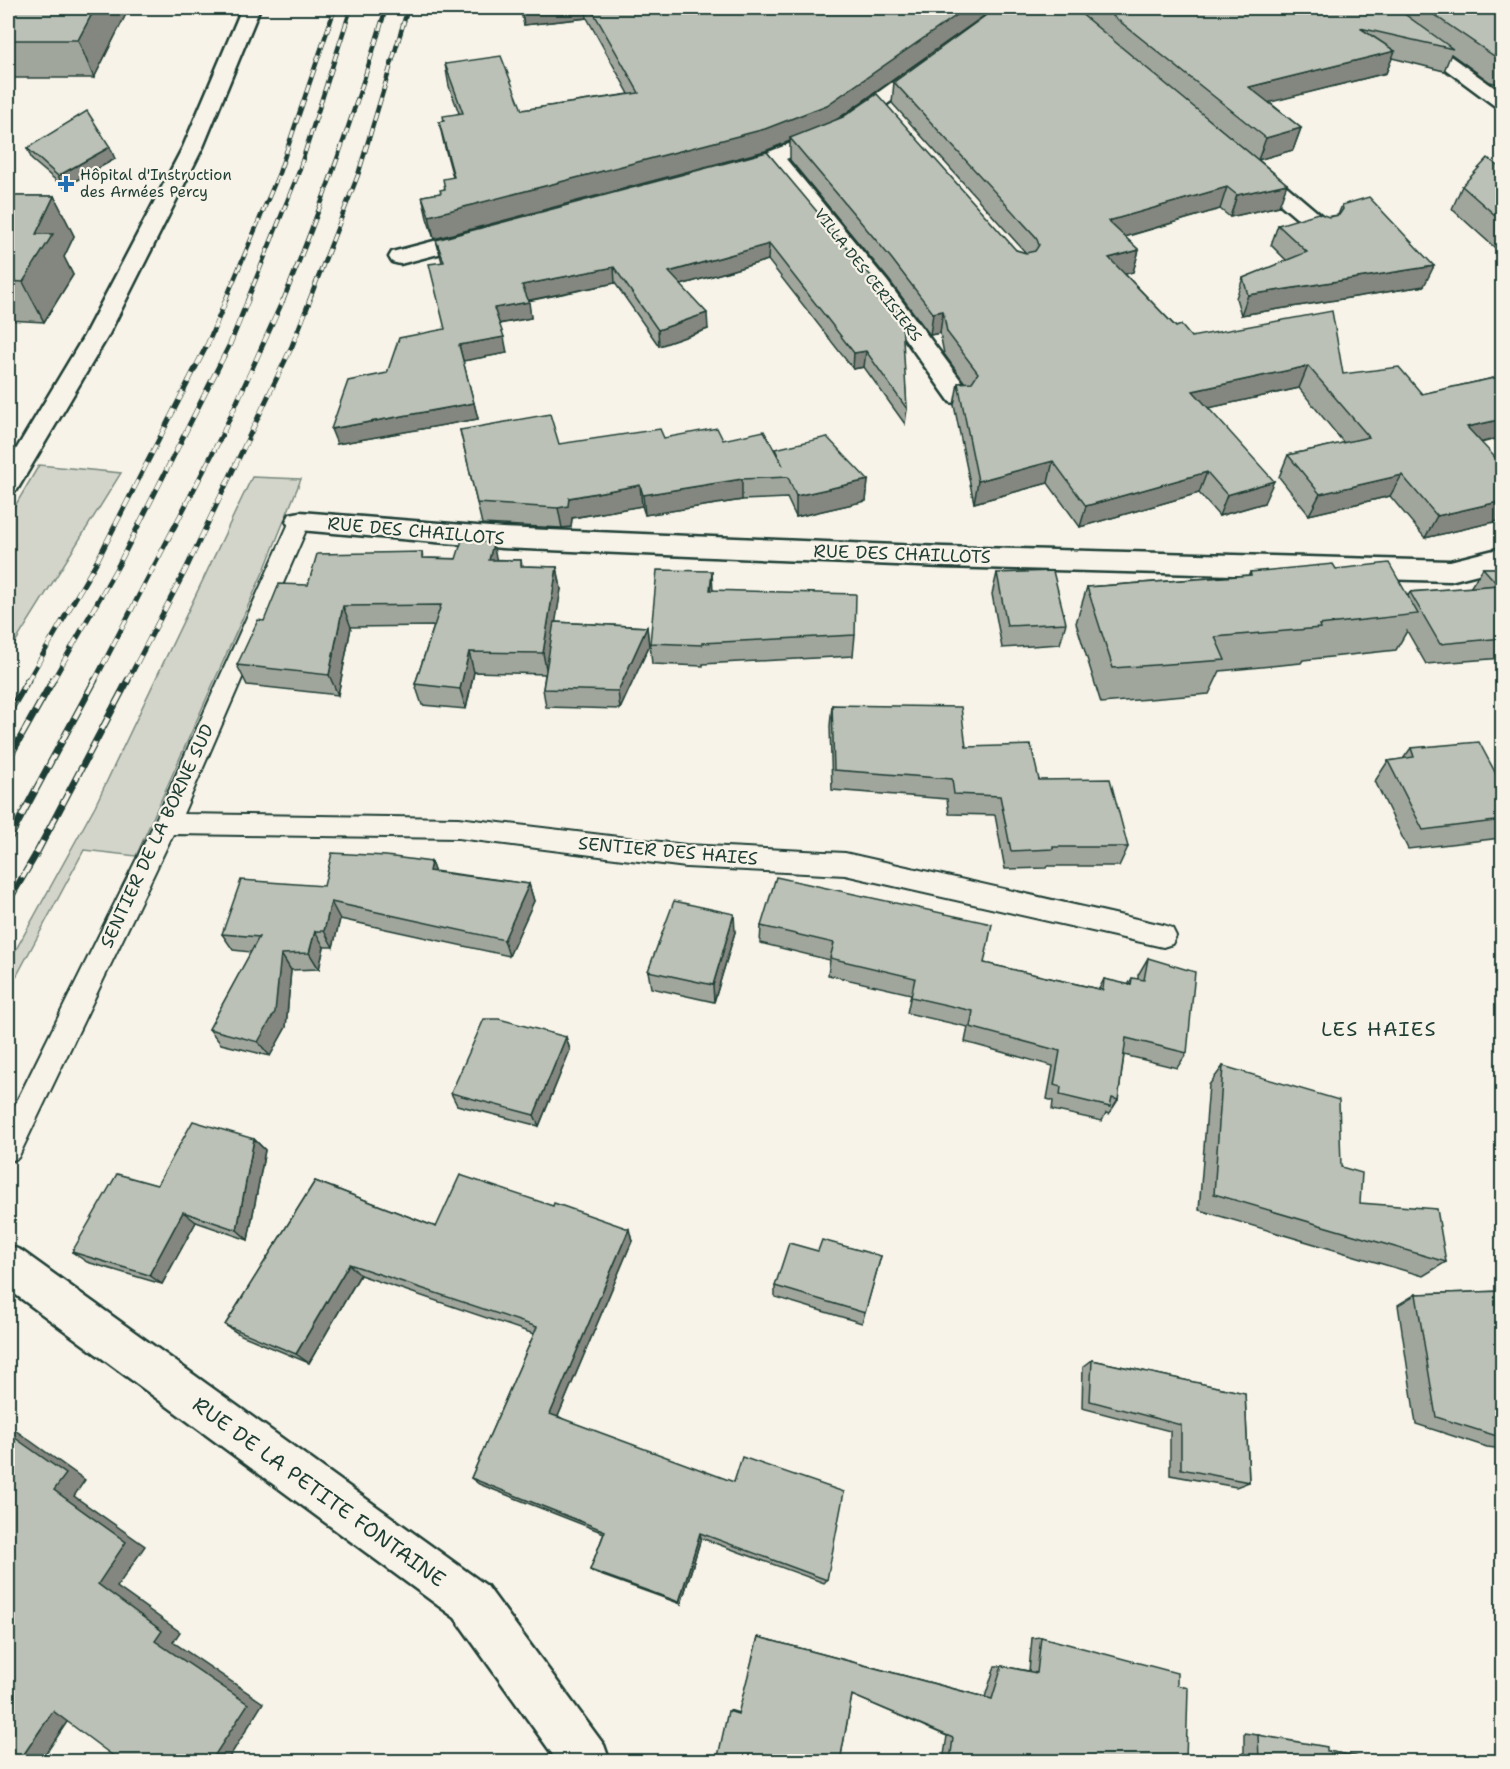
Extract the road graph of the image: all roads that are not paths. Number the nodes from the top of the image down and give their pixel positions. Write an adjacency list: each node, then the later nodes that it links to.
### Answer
1 (252, 8): 14 (street)
2 (1372, 8): 5 (street)
3 (943, 55): 4 (street)
4 (877, 102): 6 (street); 8 (street)
5 (1503, 102)
6 (892, 119)
7 (1235, 153): 10 (street)
8 (773, 157): 9 (street); 13 (street, VILLA DES CERISIERS)
9 (705, 175)
10 (1322, 228)
11 (502, 230): 12 (street)
12 (400, 257)
13 (959, 396)
14 (8, 484)
15 (300, 521): 16 (street, RUE DES CHAILLOTS); 17 (lane, SENTIER DE LA BORNE SUD)
16 (1503, 558)
17 (166, 824): 18 (lane, SENTIER DES HAIES); 19 (lane, SENTIER DE LA BORNE SUD)
18 (1163, 936)
19 (8, 1148)
20 (8, 1265): 21 (street, RUE DE LA PETITE FONTAINE)
21 (587, 1761)

